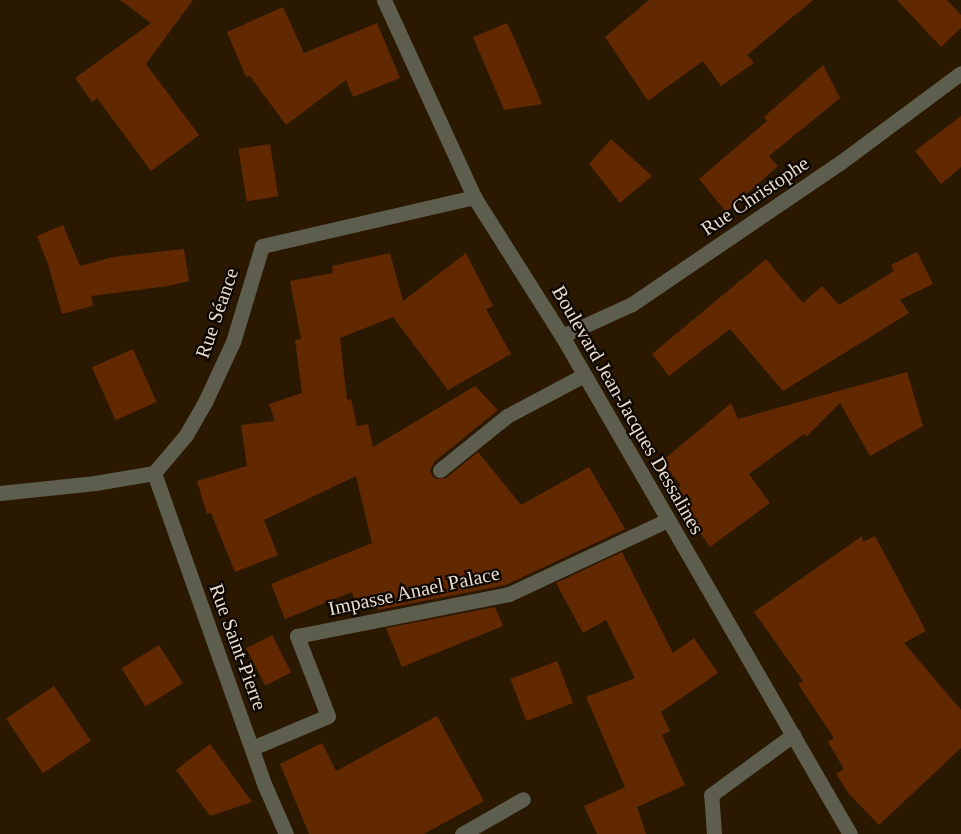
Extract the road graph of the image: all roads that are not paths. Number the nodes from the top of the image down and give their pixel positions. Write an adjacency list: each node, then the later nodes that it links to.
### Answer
1 (384, 0): 3 (street, Boulevard Jean-Jacques Dessalines)
2 (961, 73): 4 (street, Rue Christophe)
3 (474, 197): 4 (street, Boulevard Jean-Jacques Dessalines); 7 (street, Rue Séance)
4 (562, 336): 5 (street, Boulevard Jean-Jacques Dessalines)
5 (584, 375): 6 (street); 9 (street, Boulevard Jean-Jacques Dessalines)
6 (440, 470)
7 (154, 472): 8 (street); 11 (street, Rue Saint-Pierre)
8 (0, 493)
9 (668, 520): 10 (street, Boulevard Jean-Jacques Dessalines); 11 (street, Impasse Anael Palace)
10 (793, 735): 15 (street); 16 (street, Boulevard Jean-Jacques Dessalines)
11 (252, 748): 13 (street, Rue Saint-Pierre)
12 (523, 799): 14 (street)
13 (286, 834)
14 (462, 834)
15 (714, 834)
16 (850, 834)

